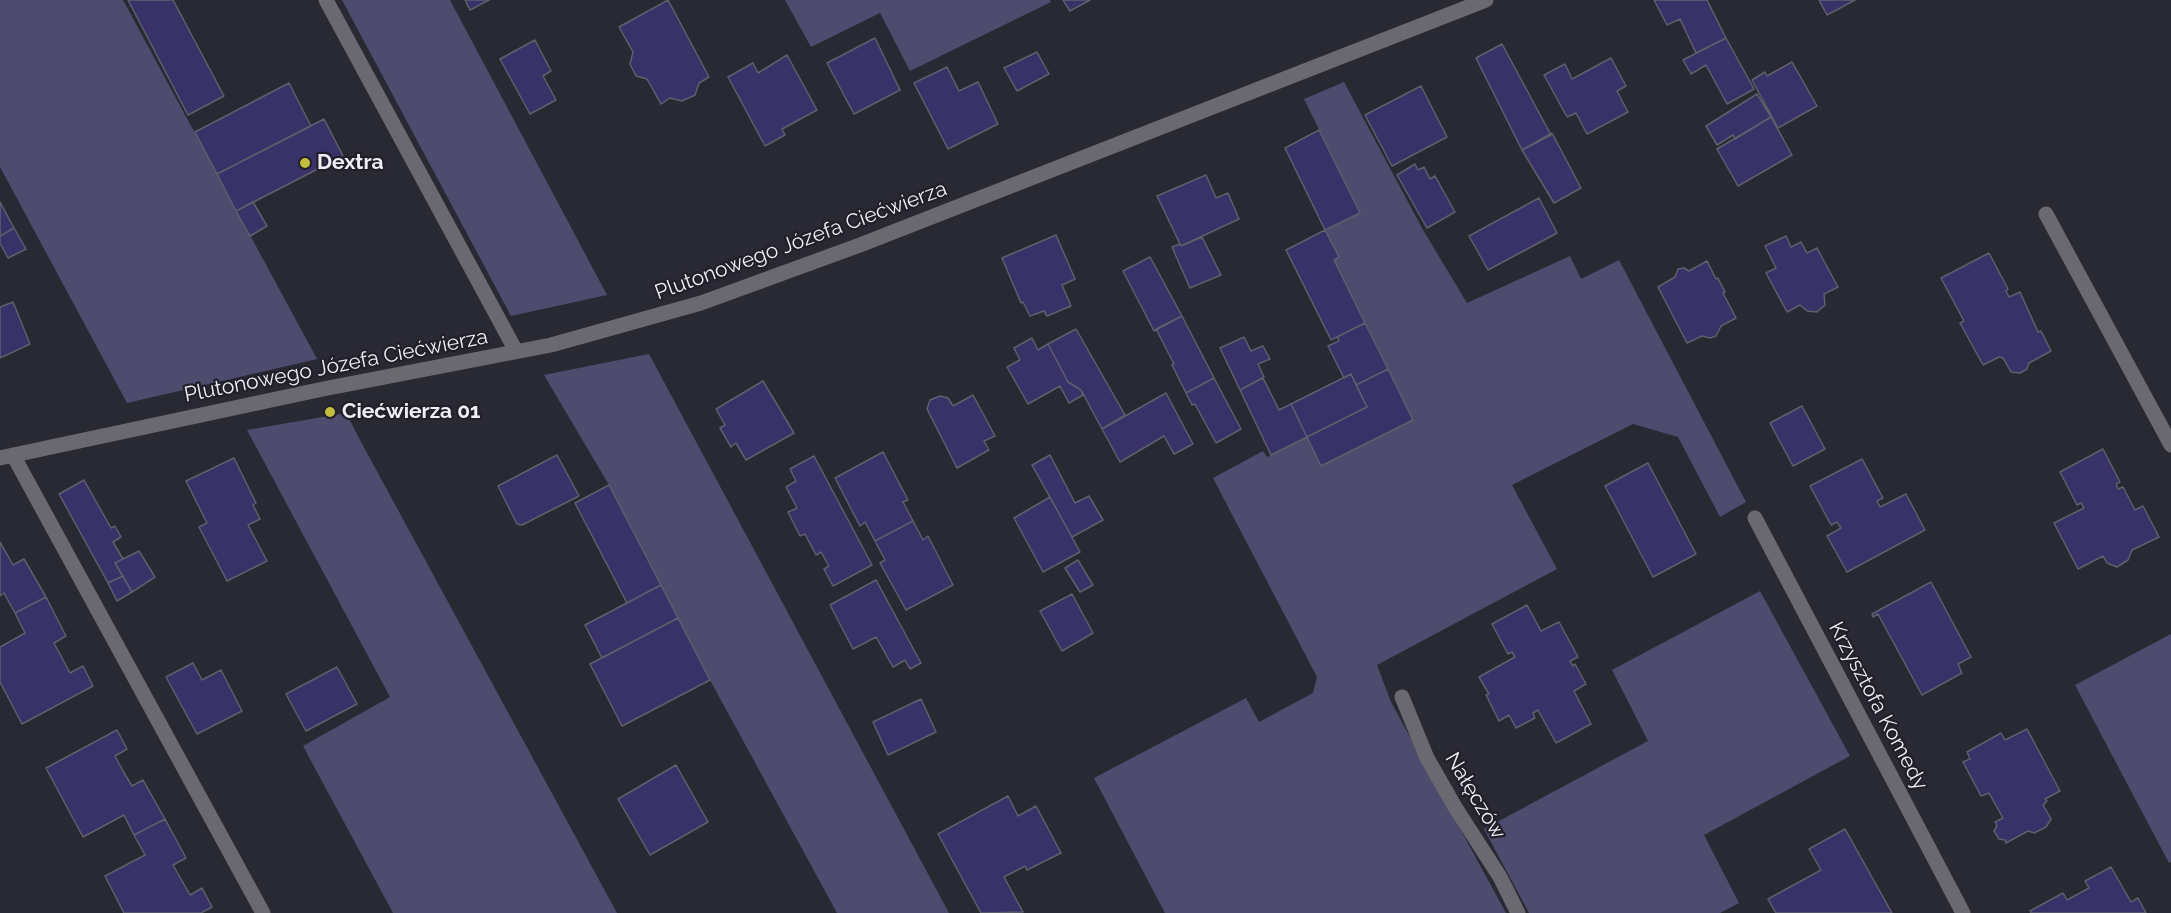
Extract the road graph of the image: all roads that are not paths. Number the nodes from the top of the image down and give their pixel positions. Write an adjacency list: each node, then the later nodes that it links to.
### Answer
1 (326, 0): 4 (street)
2 (1486, 0): 4 (street, Plutonowego Józefa Ciećwierza)
3 (2046, 214): 5 (street)
4 (516, 351): 6 (street, Plutonowego Józefa Ciećwierza)
5 (2171, 445)
6 (7, 456): 9 (street)
7 (1755, 518): 11 (street, Krzysztofa Komedy)
8 (1402, 697): 10 (street, Nałęczów)
9 (263, 913)
10 (1518, 913)
11 (1963, 913)

